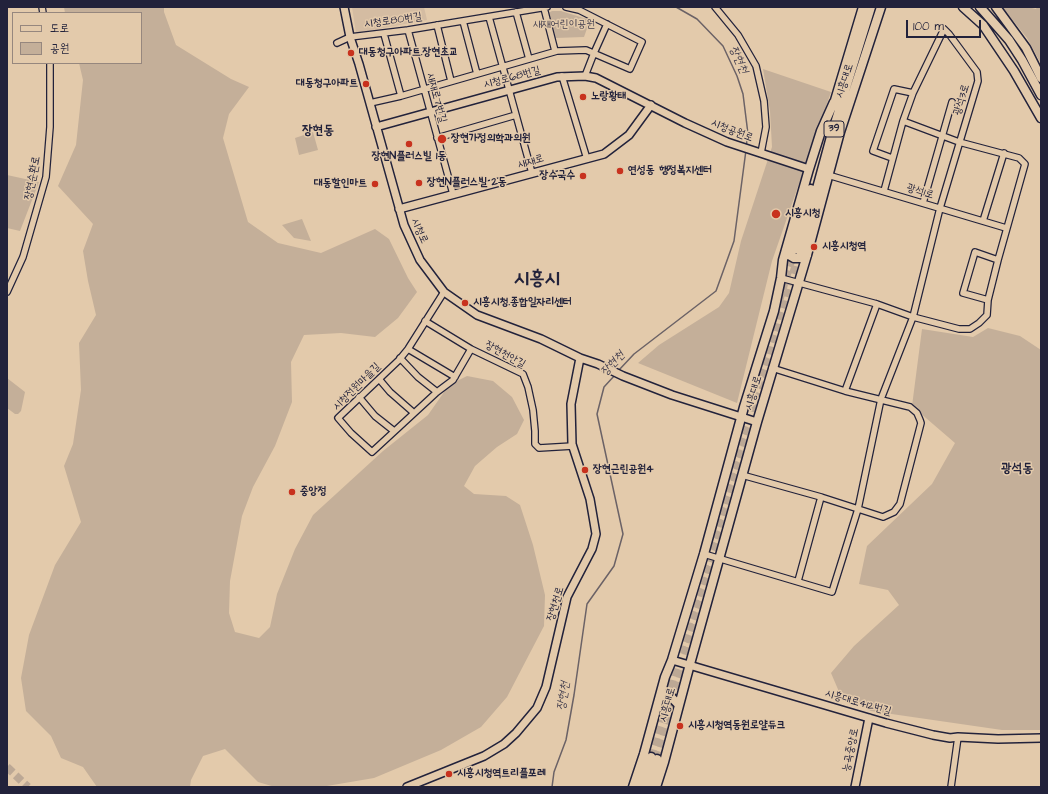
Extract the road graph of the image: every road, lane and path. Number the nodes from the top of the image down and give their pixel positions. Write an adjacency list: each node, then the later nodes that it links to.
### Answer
1 (344, 7): 18 (street, 시청로)
2 (546, 7): 11 (street, 시청로80번길); 20 (street)
3 (566, 7): 14 (street)
4 (715, 7): 47 (street)
5 (863, 7): 35 (main road, 시흥대로 / 39)
6 (871, 7): 61 (main road, 시흥대로 / 39)
7 (881, 7): 53 (main road, 시흥대로)
8 (963, 7): 41 (main road)
9 (980, 7): 33 (main road)
10 (996, 7): 28 (main road)
11 (516, 12): 12 (street, 시청로80번길); 22 (street)
12 (489, 16): 13 (street, 시청로80번길); 24 (street)
13 (463, 21): 15 (street, 시청로80번길); 25 (street)
14 (608, 24): 21 (street); 21 (street)
15 (437, 25): 16 (street, 시청로80번길); 29 (street)
16 (408, 30): 17 (street, 시청로80번길); 30 (street, 새재로7번길)
17 (384, 34): 18 (street, 시청로80번길); 34 (street)
18 (350, 37): 19 (street, 시청로80번길); 37 (street, 시청로)
19 (337, 43)
20 (556, 51): 21 (street); 22 (street)
21 (594, 53): 27 (street)
22 (529, 59): 24 (street)
23 (50, 64): 65 (street, 장현순환로)
24 (502, 67): 25 (street); 31 (street)
25 (477, 74): 29 (street)
26 (562, 76): 27 (street, 시청로68번길); 31 (street, 시청로68번길); 50 (street)
27 (585, 76): 38 (street, 시청로68번길)
28 (1041, 78)
29 (451, 82): 30 (street)
30 (424, 90): 34 (street); 39 (street, 새재로7번길)
31 (509, 90): 39 (street, 시청로68번길); 40 (street)
32 (913, 93): 42 (street); 46 (street, 광석3로); 49 (street)
33 (1041, 95)
34 (401, 96): 37 (street)
35 (834, 102): 51 (main road, 시흥대로); 61 (main road, 시흥대로 / 39)
36 (952, 102): 44 (street)
37 (370, 104): 43 (street, 시청로)
38 (651, 105): 47 (street, 시청공원로); 50 (street, 새재로)
39 (430, 112): 43 (street, 시청로68번길); 45 (street, 새재로7번길)
40 (516, 115): 45 (street); 52 (street)
41 (1041, 118)
42 (903, 121): 44 (street); 49 (street)
43 (376, 127): 58 (street, 시청로)
44 (943, 135): 46 (street); 56 (street)
45 (437, 138): 55 (street, 새재로7번길)
46 (959, 142): 48 (street); 57 (street, 광석3로)
47 (758, 152): 51 (street, 시청공원로)
48 (1004, 153): 59 (street); 60 (street)
49 (892, 158): 54 (street)
50 (587, 159): 52 (street, 새재로)
51 (809, 169): 61 (main road, 시흥대로)
52 (532, 173): 55 (street, 새재로)
53 (828, 175): 54 (street, 광석1로); 61 (main road, 시흥대로)
54 (884, 191): 56 (street, 광석1로)
55 (454, 194): 58 (street, 새재로)
56 (923, 203): 57 (street, 광석1로)
57 (940, 208): 59 (street, 광석1로); 71 (street, 광석3로)
58 (399, 209): 66 (street, 시청로)
59 (983, 221): 60 (street, 광석1로)
60 (1006, 228): 62 (street)
61 (796, 252): 63 (main road, 시흥대로); 64 (main road, 시흥대로)
62 (998, 260): 67 (street); 67 (street)
63 (781, 278): 64 (street); 69 (main road, 시흥대로)
64 (798, 283): 68 (street); 70 (main road, 시흥대로)
65 (7, 292)
66 (444, 292): 72 (street, 시청전원마을길); 76 (street, 시청로)
67 (988, 300): 71 (street)
68 (877, 304): 71 (street); 80 (street)
69 (774, 311): 70 (main road); 85 (main road, 시흥대로)
70 (788, 316): 77 (main road, 시흥대로)
71 (913, 317): 83 (street, 광석3로)
72 (425, 321): 73 (street, 시청전원마을길); 74 (street, 장현천안길)
73 (408, 349): 75 (street, 시청전원마을길); 78 (street)
74 (471, 349): 78 (street, 시청전원마을길); 88 (street, 장현천안길)
75 (400, 358): 79 (street, 시청전원마을길); 81 (street)
76 (580, 358): 85 (street, 시청로); 88 (street, 장현천로)
77 (772, 368): 80 (street); 86 (main road, 시흥대로)
78 (455, 377): 81 (street, 시청전원마을길)
79 (379, 379): 82 (street, 시청전원마을길); 84 (street)
80 (845, 390): 83 (street)
81 (437, 392): 84 (street, 시청전원마을길)
82 (359, 397): 87 (street); 87 (street, 시청전원마을길)
83 (881, 399): 91 (street, 광석3로); 91 (street)
84 (414, 412): 87 (street, 시청전원마을길)
85 (742, 417): 86 (street, 시청로); 92 (main road, 시흥대로)
86 (757, 422): 89 (main road, 시흥대로)
87 (394, 431)
88 (573, 446): 102 (street, 장현천로)
89 (742, 475): 90 (street); 93 (main road, 시흥대로)
90 (821, 497): 91 (street); 94 (street)
91 (858, 508): 94 (street, 광석3로)
92 (704, 554): 93 (street); 95 (main road, 시흥대로)
93 (719, 559): 94 (street); 96 (main road, 시흥대로)
94 (798, 581)
95 (672, 660): 96 (street, 시흥대로412번길); 97 (main road, 시흥대로)
96 (690, 664): 98 (main road, 시흥대로); 99 (street, 시흥대로412번길)
97 (660, 697): 98 (main road); 103 (main road, 시흥대로)
98 (679, 705): 106 (main road, 시흥대로)
99 (869, 718): 100 (street, 시흥대로412번길); 107 (street, 능곡중앙로)
100 (958, 736): 101 (street, 시흥대로412번길); 108 (street)
101 (1041, 738)
102 (407, 787)
103 (633, 787)
104 (640, 787): 105 (main road)
105 (648, 787)
106 (656, 787)
107 (855, 787)
108 (951, 787)

